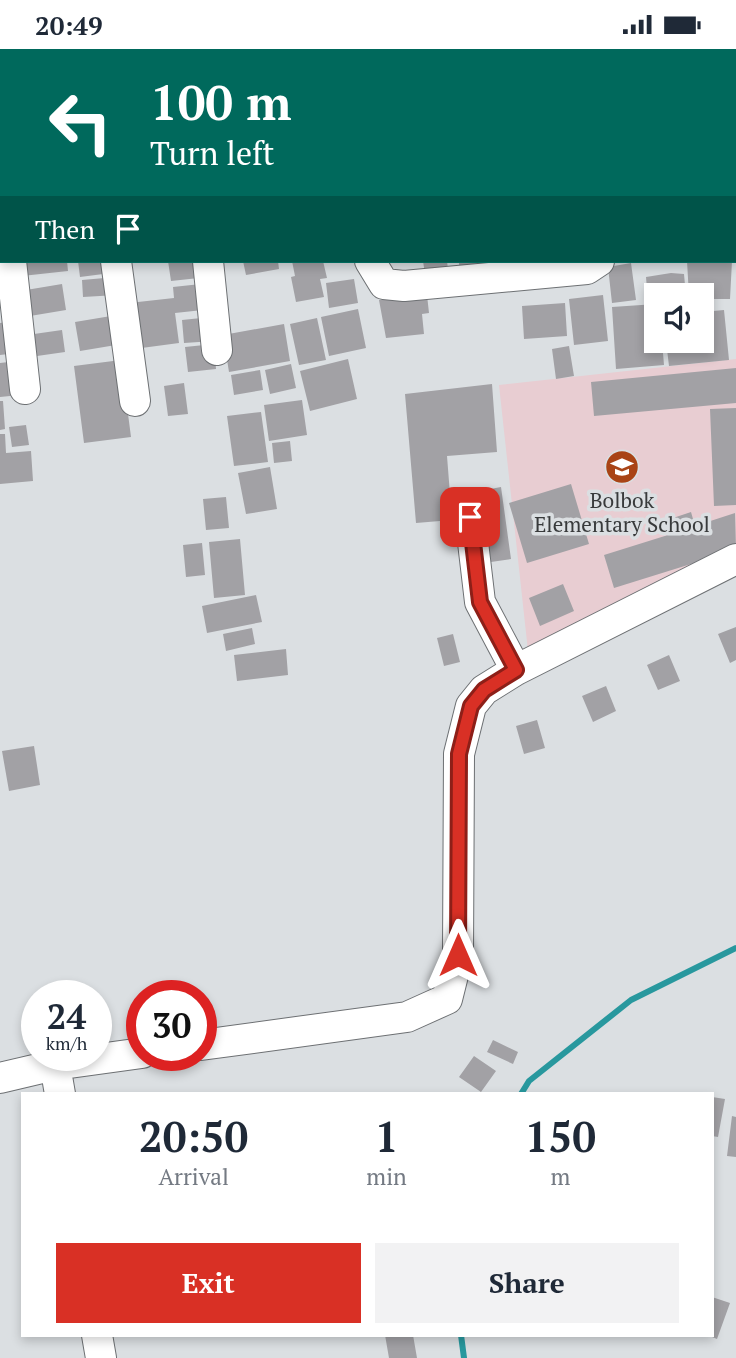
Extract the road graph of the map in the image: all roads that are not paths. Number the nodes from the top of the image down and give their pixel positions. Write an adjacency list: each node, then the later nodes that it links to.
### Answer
1 (11, 263): 7 (street)
2 (116, 263): 8 (street)
3 (208, 263): 6 (street)
4 (371, 263): 5 (street)
5 (596, 263)
6 (217, 350)
7 (24, 389)
8 (135, 401)
9 (470, 517): 11 (street)
10 (736, 559): 11 (street)
11 (516, 670): 12 (street)
12 (217, 1043)
13 (126, 1058): 15 (street)
14 (0, 1078): 15 (street)
15 (57, 1080)
16 (97, 1337): 17 (street)
17 (101, 1358)

